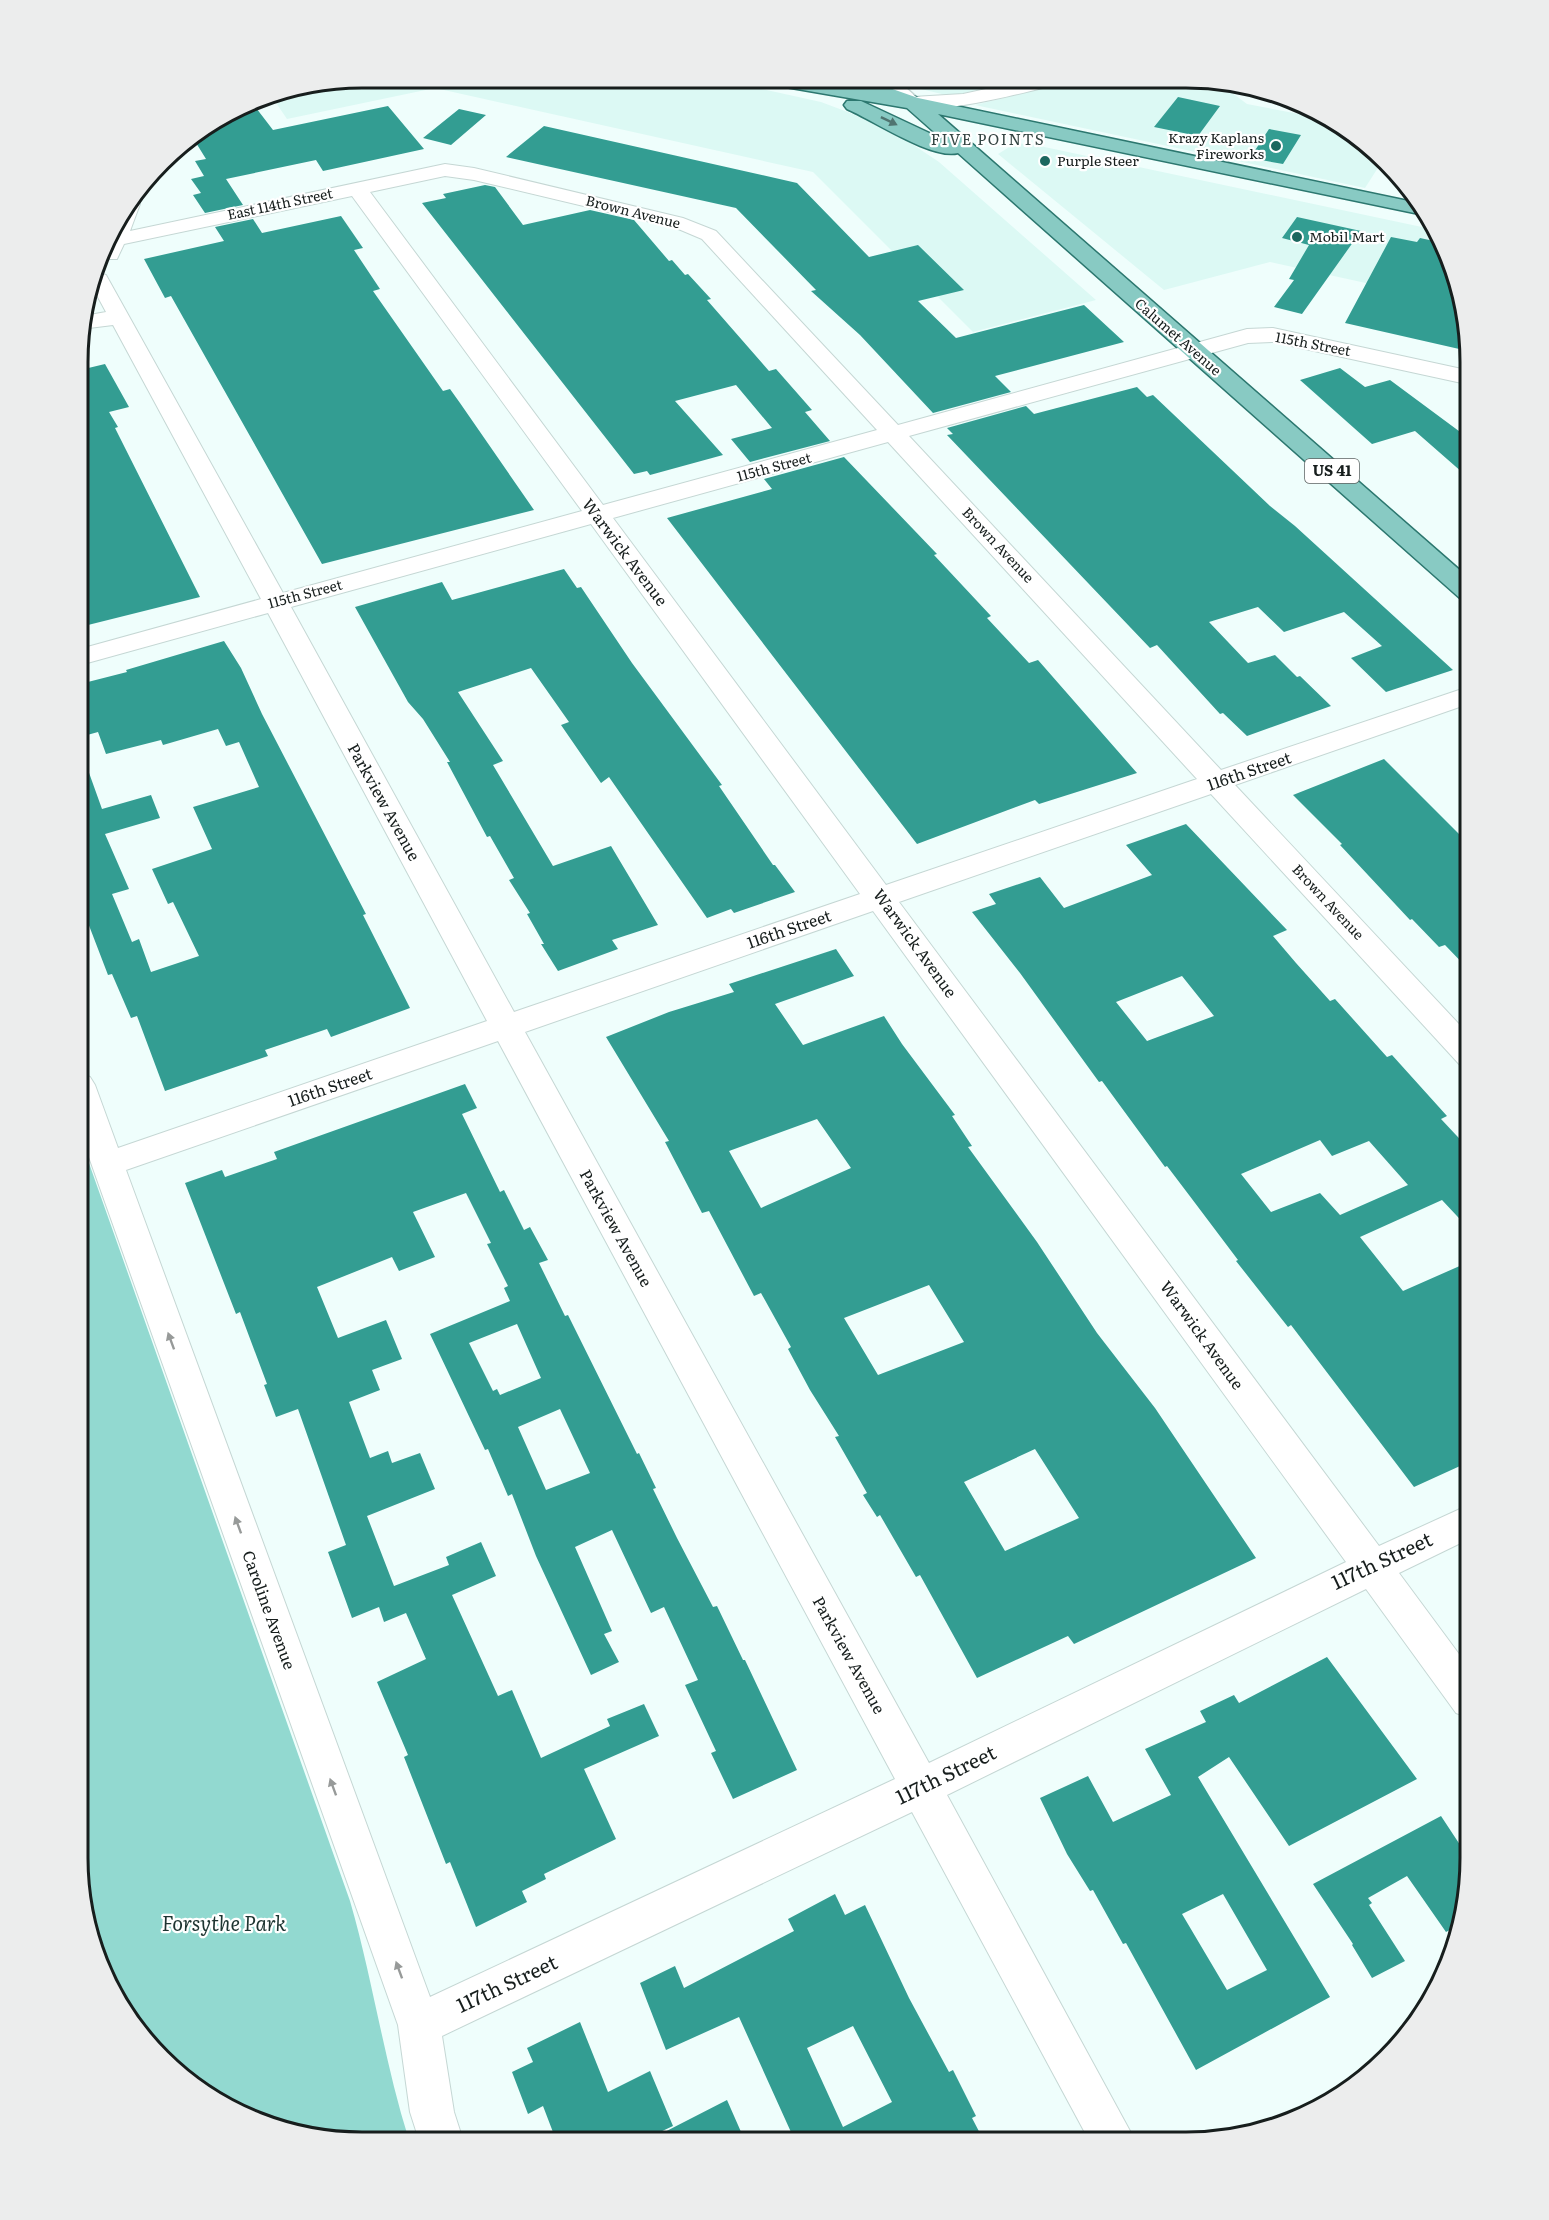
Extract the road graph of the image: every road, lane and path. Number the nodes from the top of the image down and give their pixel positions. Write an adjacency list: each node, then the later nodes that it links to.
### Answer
1 (817, 88): 5 (main road); 7 (main road, one-way to 7)
2 (870, 88): 5 (main road)
3 (895, 88): 5 (street, Calumet Avenue)
4 (1015, 88): 5 (street)
5 (913, 103): 6 (main road); 7 (main road, Calumet Avenue / US 41)
6 (1061, 134): 7 (main road); 11 (main road)
7 (986, 149): 17 (main road, Calumet Avenue / US 41)
8 (445, 170): 9 (street, East 114th Street); 19 (street, Brown Avenue)
9 (356, 188): 12 (street, East 114th Street); 20 (street, Warwick Avenue)
10 (137, 207): 12 (street)
11 (1413, 209)
12 (183, 225): 13 (street, East 114th Street)
13 (118, 239)
14 (98, 294): 15 (street, Parkview Avenue)
15 (118, 315): 16 (street); 22 (street, Parkview Avenue)
16 (92, 322)
17 (1192, 349): 18 (street, 115th Street); 19 (street, 115th Street); 21 (main road, Calumet Avenue / US 41)
18 (1460, 376)
19 (895, 434): 20 (street, 115th Street); 25 (street, Brown Avenue)
20 (597, 514): 22 (street, 115th Street); 26 (street, Warwick Avenue)
21 (1460, 584)
22 (275, 602): 23 (street, 115th Street); 27 (street, Parkview Avenue)
23 (88, 655)
24 (1460, 698): 25 (street, 116th Street)
25 (1217, 782): 26 (street, 116th Street); 28 (street, Brown Avenue)
26 (881, 897): 27 (street, 116th Street); 32 (street, Warwick Avenue)
27 (507, 1027): 30 (street, 116th Street); 34 (street, Parkview Avenue)
28 (1460, 1045)
29 (88, 1110): 30 (street, Caroline Avenue)
30 (107, 1164): 35 (street, Caroline Avenue, one-way to 30)
31 (1460, 1525): 32 (street, 117th Street)
32 (1371, 1566): 33 (street, Warwick Avenue); 34 (street, 117th Street)
33 (1460, 1686)
34 (921, 1787): 35 (street, 117th Street); 37 (street, Parkview Avenue)
35 (419, 2025): 36 (street, Caroline Avenue)
36 (438, 2132)
37 (1109, 2132)

